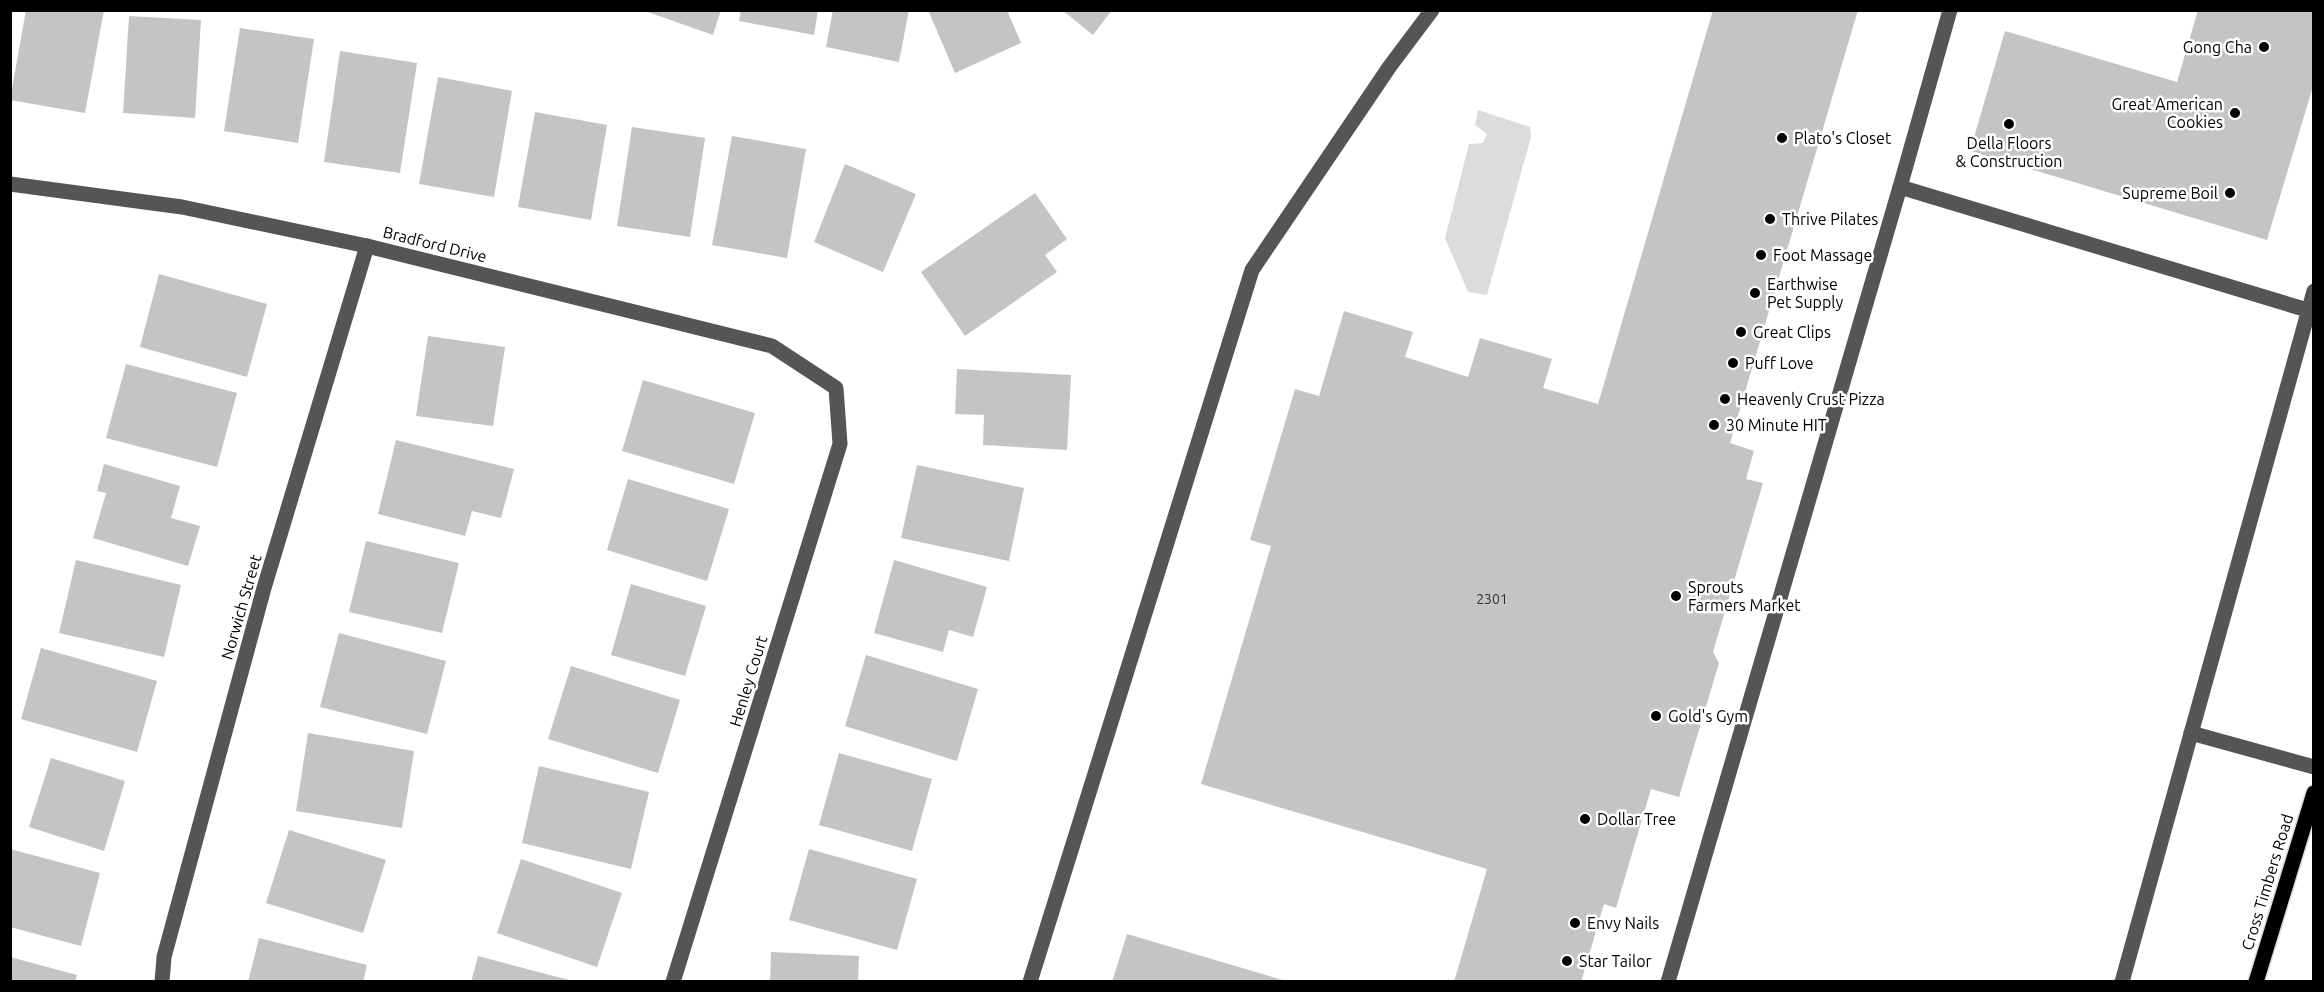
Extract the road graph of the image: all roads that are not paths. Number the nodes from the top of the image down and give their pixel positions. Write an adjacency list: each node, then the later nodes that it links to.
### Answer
1 (1432, 10): 14 (street)
2 (1950, 10): 4 (street)
3 (10, 184): 5 (street, Bradford Drive)
4 (1900, 188): 7 (street); 15 (street)
5 (367, 246): 8 (street, Bradford Drive); 12 (street, Norwich Street)
6 (2313, 291): 7 (street)
7 (2311, 311): 9 (street)
8 (836, 388): 13 (street, Henley Court)
9 (2191, 733): 10 (street); 16 (street)
10 (2313, 767)
11 (2313, 793): 17 (main road, Cross Timbers Road)
12 (162, 981)
13 (673, 981)
14 (1030, 981)
15 (1668, 981)
16 (2122, 981)
17 (2256, 981)

